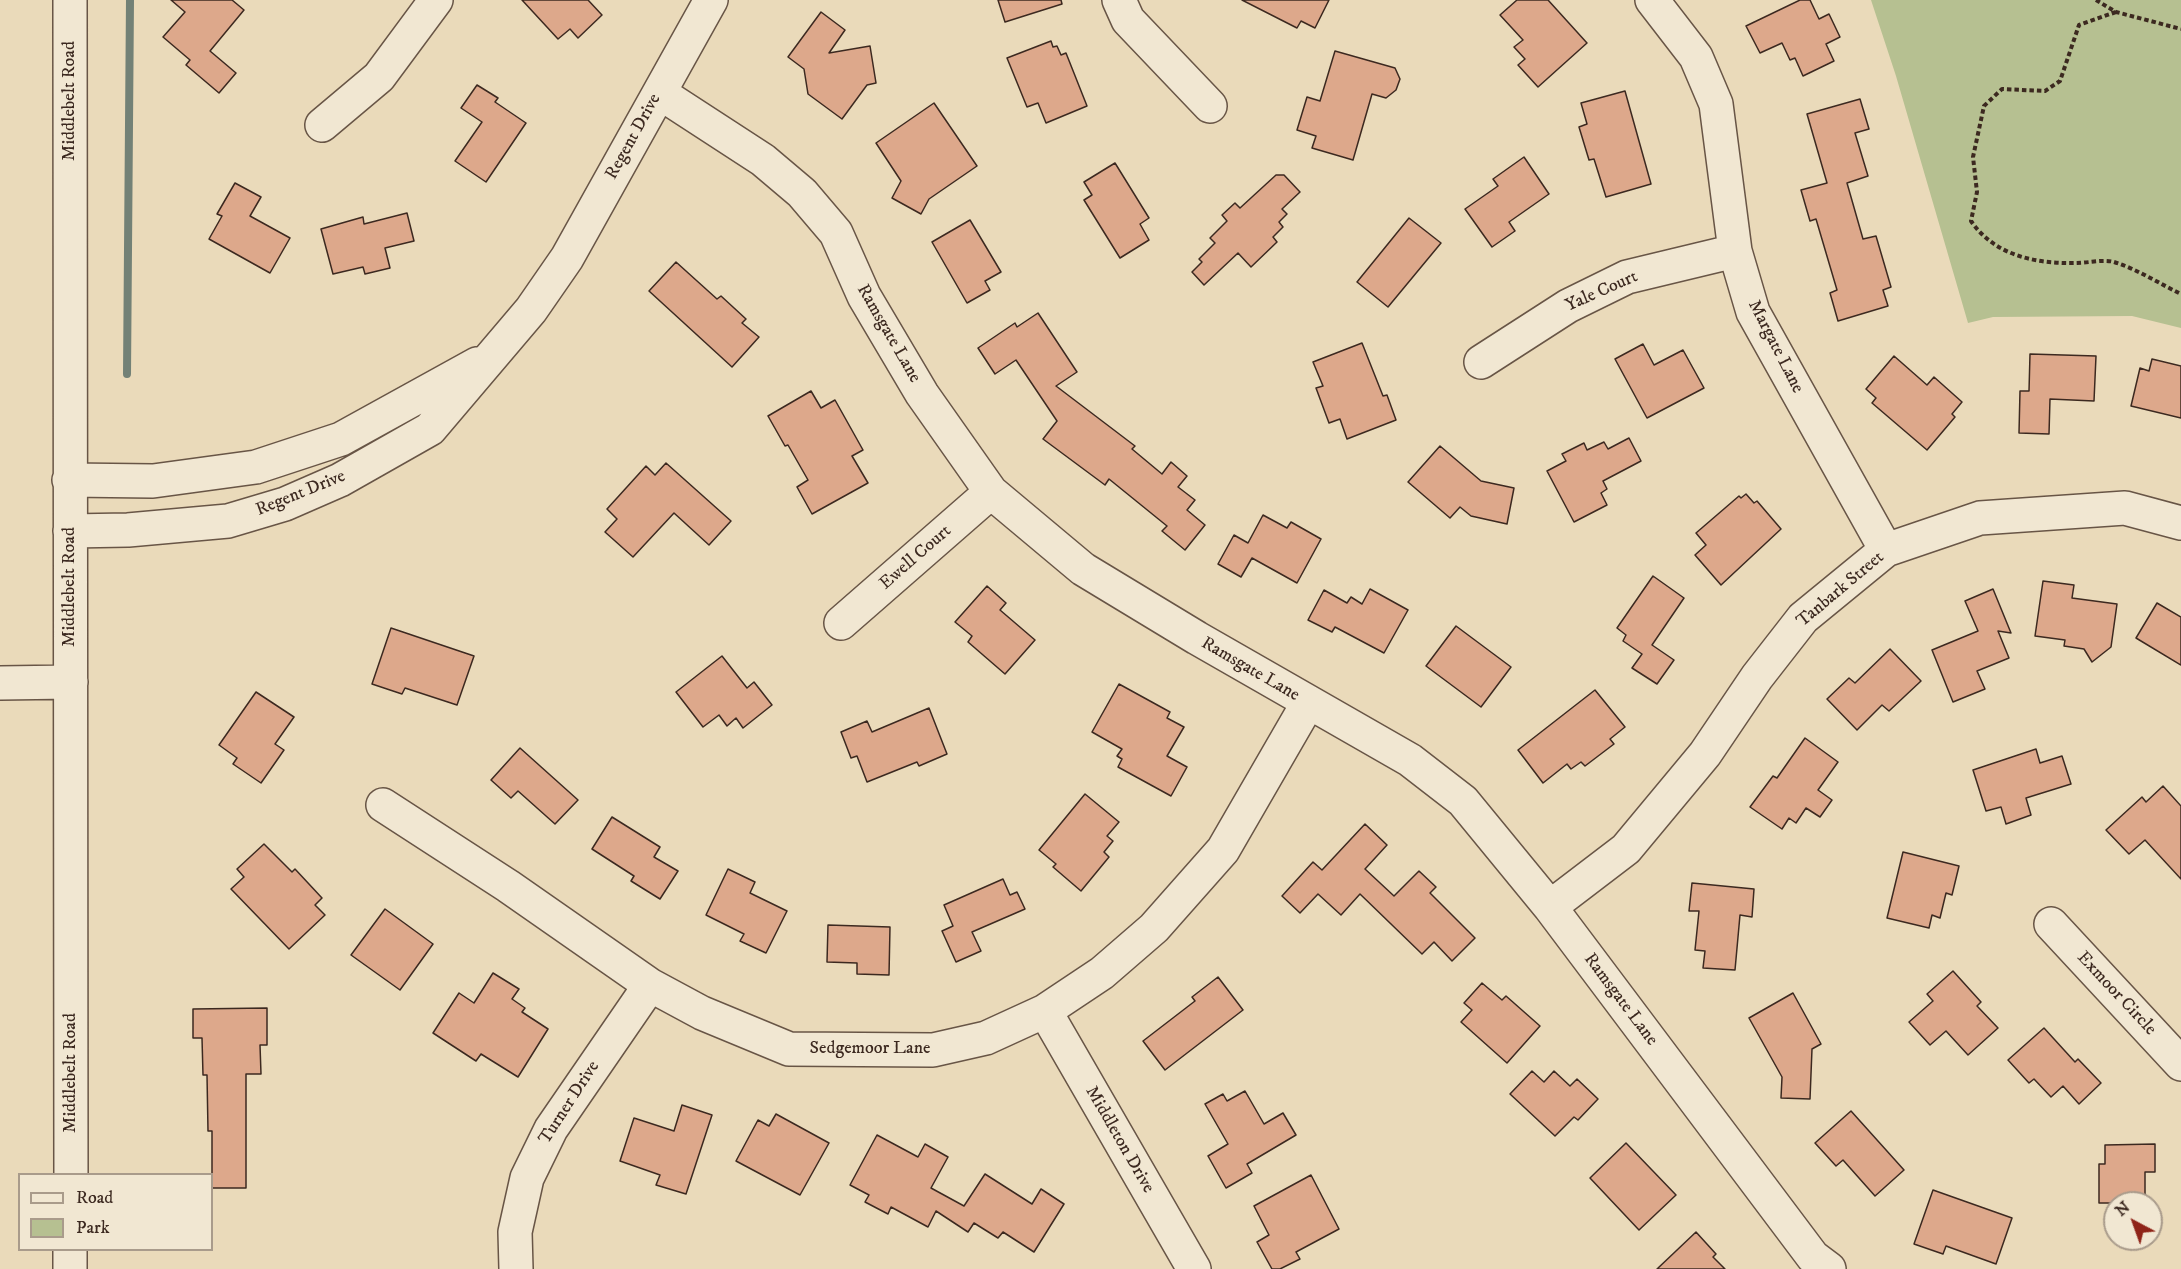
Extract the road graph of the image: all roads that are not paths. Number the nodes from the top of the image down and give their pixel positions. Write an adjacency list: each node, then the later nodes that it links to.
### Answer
1 (70, 0): 12 (street, Middlebelt Road)
2 (436, 0): 8 (street)
3 (711, 0): 6 (street, Regent Drive)
4 (1119, 0): 7 (street)
5 (1652, 0): 9 (street, Margate Lane)
6 (660, 93): 10 (street, Regent Drive); 13 (street, Ramsgate Lane)
7 (1210, 106)
8 (322, 125)
9 (1735, 251): 11 (street, Yale Court); 16 (street, Margate Lane)
10 (489, 358): 12 (street, Regent Drive); 15 (street, Regent Drive)
11 (1480, 362)
12 (69, 480): 15 (street, Middlebelt Road)
13 (991, 492): 17 (street, Ewell Court); 20 (street, Ramsgate Lane)
14 (2181, 522): 16 (street, Tanbark Street)
15 (70, 531): 18 (street, Middlebelt Road)
16 (1886, 550): 22 (street, Tanbark Street)
17 (842, 623)
18 (70, 682): 19 (street); 27 (street, Middlebelt Road)
19 (0, 683)
20 (1308, 703): 22 (street, Ramsgate Lane); 25 (street, Sedgemoor Lane)
21 (382, 805): 24 (street, Sedgemoor Lane)
22 (1550, 907): 32 (street, Ramsgate Lane)
23 (2051, 924): 26 (street, Exmoor Circle)
24 (650, 985): 25 (street, Sedgemoor Lane); 30 (street, Turner Drive)
25 (1045, 1011): 31 (street, Middleton Drive)
26 (2181, 1065)
27 (70, 1173)
28 (70, 1251): 29 (street)
29 (70, 1269)
30 (516, 1269)
31 (1194, 1269)
32 (1828, 1269)

